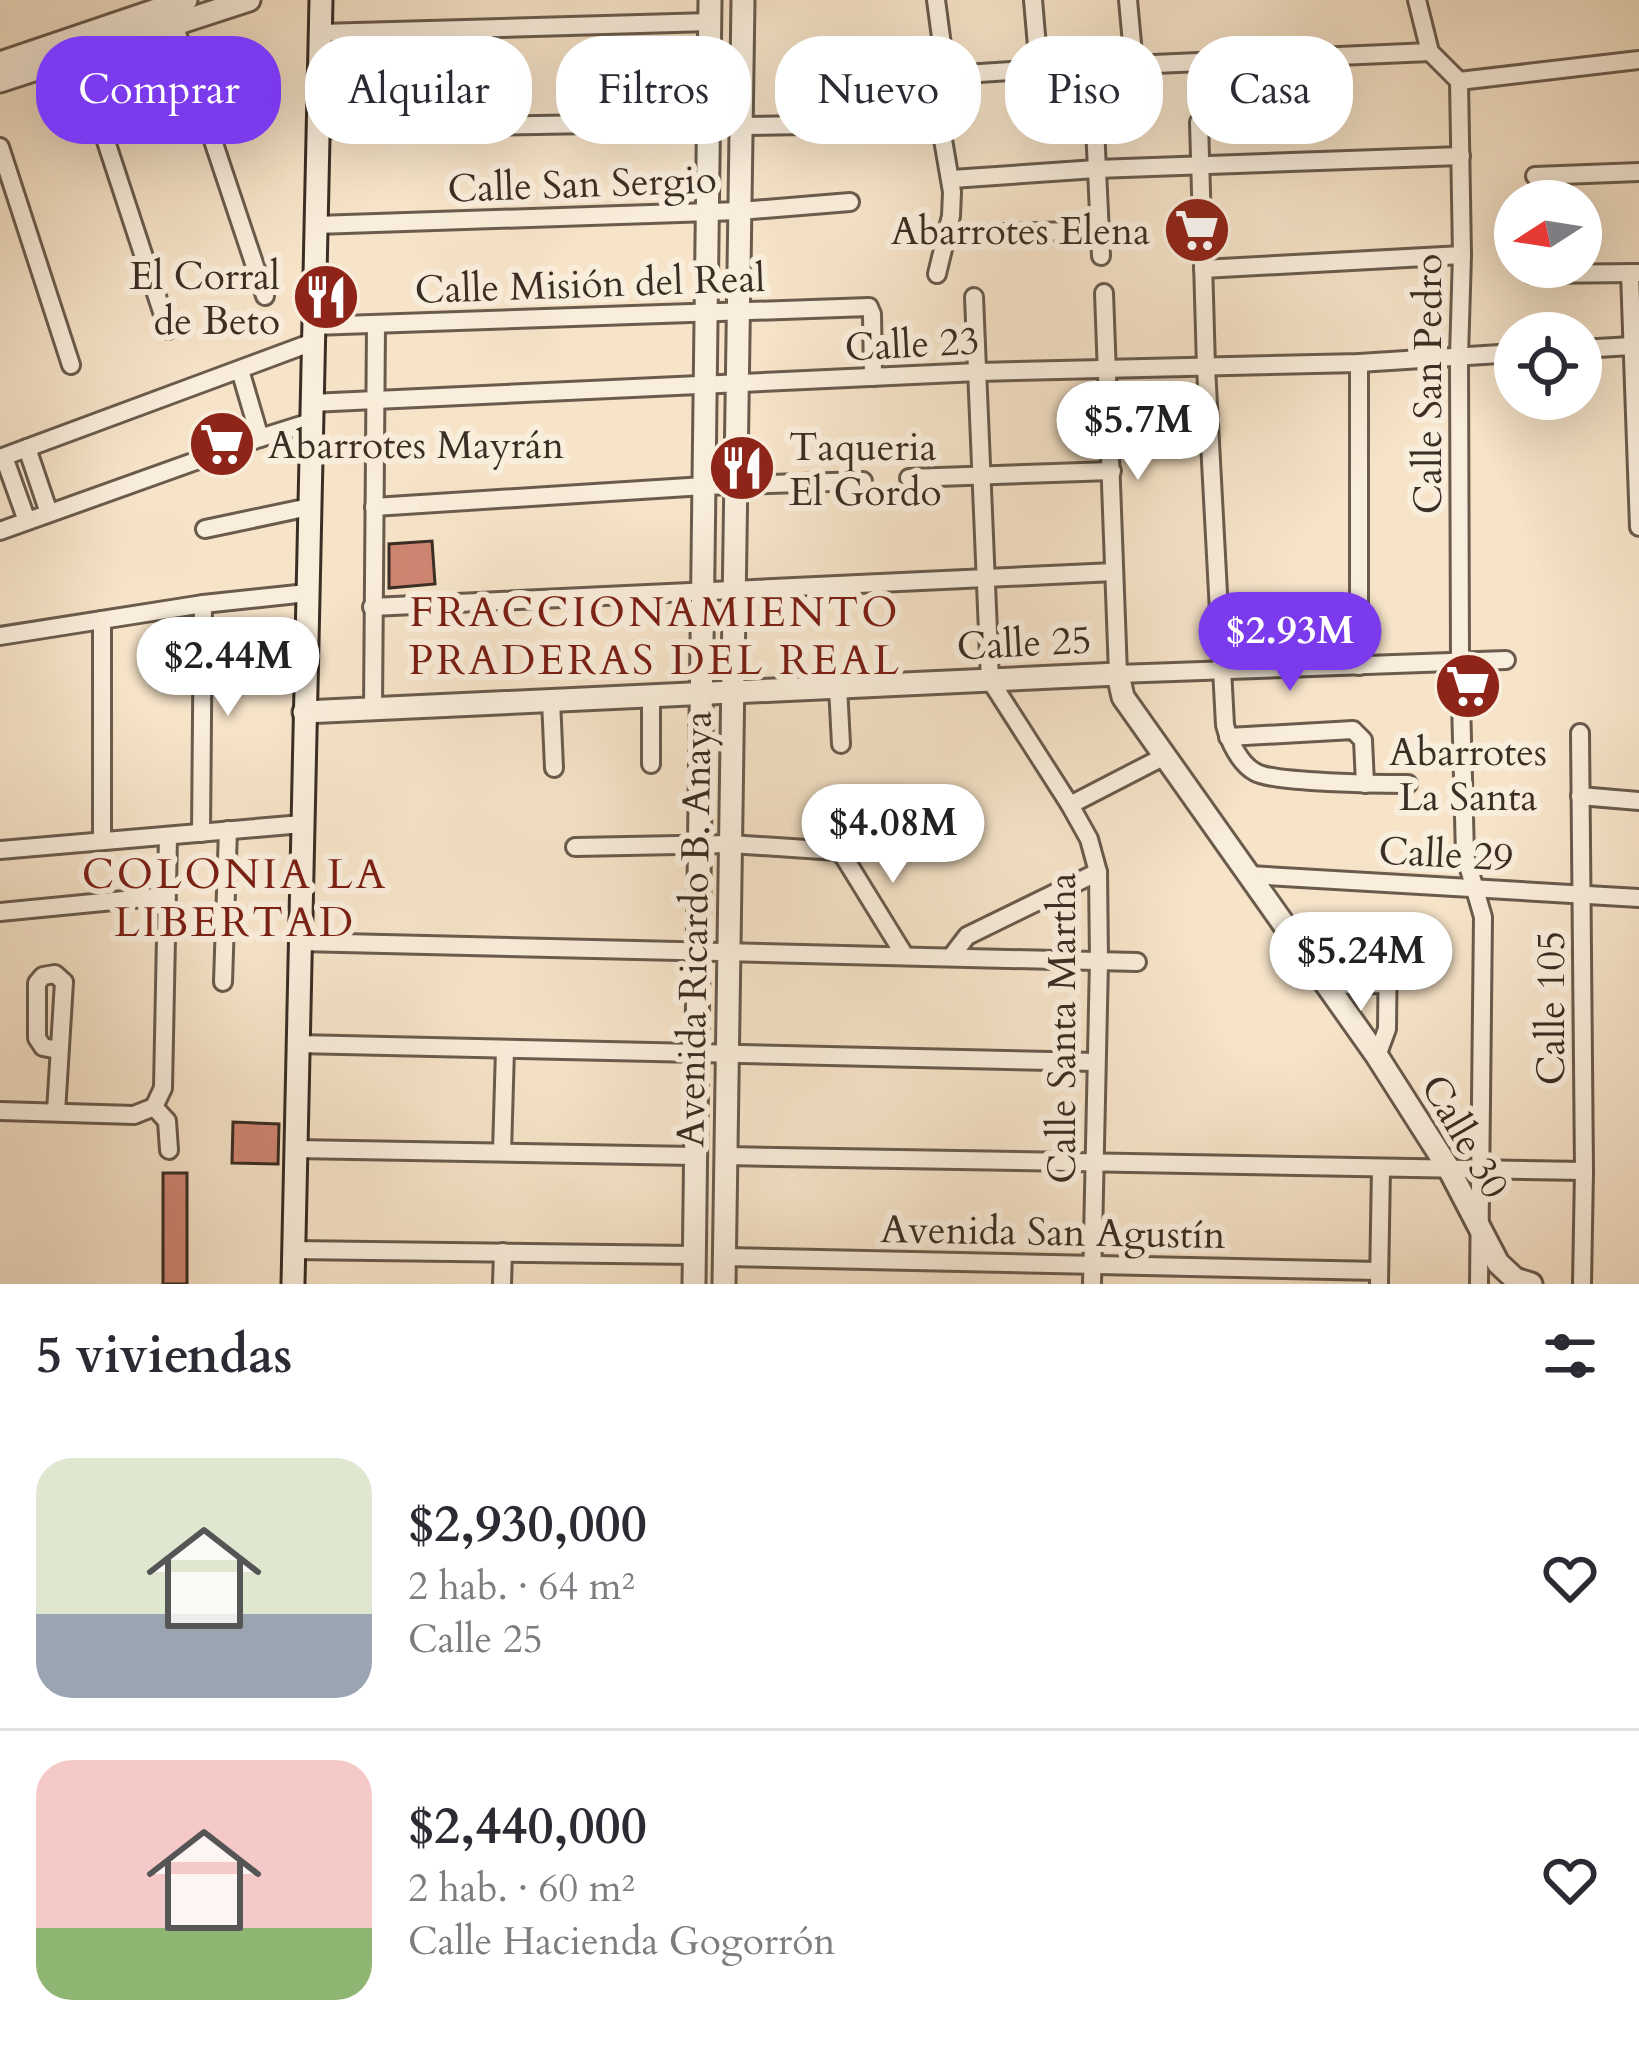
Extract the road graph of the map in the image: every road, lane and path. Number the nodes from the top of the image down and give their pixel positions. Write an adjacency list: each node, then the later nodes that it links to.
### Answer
1 (186, 0): 12 (street)
2 (249, 0): 10 (street)
3 (321, 0): 13 (street)
4 (743, 0): 17 (street, Avenida Ricardo B. Anaya)
5 (936, 0): 18 (street)
6 (1033, 0): 19 (street)
7 (1128, 0): 20 (street)
8 (1417, 0): 21 (street)
9 (710, 11): 11 (street)
10 (174, 24): 12 (street); 55 (street)
11 (484, 28): 13 (street); 16 (street)
12 (122, 31): 14 (street); 23 (street)
13 (320, 33): 15 (street)
14 (113, 36)
15 (320, 36)
16 (484, 36)
17 (742, 36)
18 (941, 36)
19 (1036, 36)
20 (1131, 36)
21 (1430, 52): 24 (street); 27 (street)
22 (1639, 60): 27 (street)
23 (0, 63)
24 (1163, 64)
25 (36, 69): 26 (street)
26 (0, 81)
27 (1459, 81): 36 (street, Calle San Pedro)
28 (107, 144): 60 (street)
29 (318, 144): 45 (street)
30 (709, 144): 43 (street, Avenida Ricardo B. Anaya)
31 (741, 144): 44 (street, Avenida Ricardo B. Anaya)
32 (943, 144): 41 (street)
33 (1096, 144): 38 (street)
34 (1199, 144): 37 (street)
35 (0, 147): 67 (street)
36 (1462, 156): 37 (street); 48 (street, Calle San Pedro)
37 (1199, 166): 38 (street); 50 (street)
38 (1096, 169): 41 (street); 46 (street)
39 (1639, 172): 40 (street)
40 (1535, 176)
41 (952, 179): 47 (street)
42 (850, 202): 44 (street, Calle San Sergio)
43 (708, 211): 44 (street, Calle San Sergio); 45 (street, Calle San Sergio); 58 (street, Avenida Ricardo B. Anaya)
44 (740, 211): 57 (street, Avenida Ricardo B. Anaya)
45 (316, 226): 61 (street)
46 (1100, 230): 47 (street); 49 (street)
47 (947, 235): 53 (street)
48 (1462, 255): 50 (street); 65 (street, Calle San Pedro)
49 (1101, 256)
50 (1203, 269): 68 (street)
51 (1602, 273): 52 (street)
52 (1634, 273): 62 (street)
53 (937, 274)
54 (1104, 293): 69 (street, Calle 30)
55 (265, 296)
56 (974, 297): 71 (street, Calle Santa Martha)
57 (738, 310): 58 (street, Calle Misión del Real); 72 (street, Calle Misión del Real); 73 (street, Avenida Ricardo B. Anaya)
58 (706, 312): 59 (street, Calle Misión del Real); 74 (street, Avenida Ricardo B. Anaya)
59 (376, 324): 61 (street, Calle Misión del Real); 75 (street)
60 (168, 330)
61 (313, 334): 70 (street, Calle Misión del Real); 76 (street)
62 (1631, 346): 63 (street); 90 (street)
63 (1602, 348)
64 (1494, 354): 65 (street, Calle 23)
65 (1459, 356): 66 (street, Calle 23); 103 (street, Calle San Pedro)
66 (1359, 363): 68 (street, Calle 23); 104 (street)
67 (71, 365)
68 (1206, 367): 69 (street, Calle 23); 105 (street)
69 (1106, 369): 71 (street, Calle 23); 80 (street, Calle 30)
70 (240, 370): 77 (street); 78 (street, Calle Misión del Real)
71 (978, 372): 72 (street, Calle 23); 81 (street, Calle Santa Martha)
72 (873, 377): 73 (street, Calle 23)
73 (737, 385): 74 (street, Calle 23); 84 (street, Avenida Ricardo B. Anaya)
74 (705, 386): 75 (street, Calle 23); 85 (street, Avenida Ricardo B. Anaya)
75 (375, 400): 76 (street, Calle 23); 87 (street)
76 (311, 413): 77 (street, Calle 23); 86 (street)
77 (260, 438): 88 (street, Calle 23)
78 (27, 448): 79 (street, Calle Misión del Real); 88 (street)
79 (2, 457): 89 (street)
80 (1112, 471): 81 (street); 93 (street, Calle 30)
81 (981, 473): 82 (street); 94 (street, Calle Santa Martha)
82 (909, 478)
83 (863, 481): 84 (street)
84 (736, 484): 85 (street); 95 (street, Avenida Ricardo B. Anaya)
85 (704, 486): 87 (street); 96 (street, Avenida Ricardo B. Anaya)
86 (309, 507): 91 (street); 97 (street)
87 (374, 507): 99 (street)
88 (49, 513): 89 (street, Calle 23)
89 (27, 521): 92 (street, Calle 23)
90 (1639, 527)
91 (205, 529)
92 (0, 531)
93 (1114, 572): 94 (street); 106 (street, Calle 30)
94 (985, 577): 95 (street); 107 (street, Calle Santa Martha)
95 (734, 590): 96 (street); 109 (street, Avenida Ricardo B. Anaya)
96 (703, 591): 99 (street); 110 (street, Avenida Ricardo B. Anaya)
97 (307, 593): 98 (street); 114 (street)
98 (202, 604): 100 (street); 128 (street)
99 (372, 607): 113 (street)
100 (102, 620): 101 (street); 130 (street)
101 (0, 635)
102 (1507, 659): 103 (street, Calle 25)
103 (1460, 662): 104 (street, Calle 25); 137 (street, Calle San Pedro)
104 (1359, 666): 105 (street, Calle 25)
105 (1224, 670): 106 (street, Calle 25); 116 (street)
106 (1118, 674): 107 (street, Calle 25); 118 (street, Calle 30)
107 (990, 680): 108 (street, Calle 25); 125 (street, Calle Santa Martha)
108 (838, 687): 109 (street, Calle 25); 117 (street)
109 (733, 692): 110 (street, Calle 25); 132 (street, Avenida Ricardo B. Anaya)
110 (702, 693): 111 (street, Calle 25); 131 (street, Avenida Ricardo B. Anaya)
111 (651, 696): 112 (street, Calle 25); 119 (street)
112 (551, 700): 113 (street, Calle 25); 120 (street)
113 (373, 709): 114 (street, Calle 25)
114 (304, 712): 126 (street)
115 (1580, 733): 123 (street, Calle 105)
116 (1228, 737): 121 (street); 121 (street)
117 (842, 744)
118 (1165, 756): 125 (street); 136 (street, Calle 30)
119 (651, 764)
120 (554, 768)
121 (1364, 784): 122 (street)
122 (1408, 784)
123 (1580, 796): 124 (street); 138 (street, Calle 105)
124 (1639, 801)
125 (1070, 805): 135 (street, Calle Santa Martha)
126 (302, 824): 127 (street); 143 (street)
127 (228, 830): 128 (street); 150 (street)
128 (201, 833): 129 (street)
129 (168, 836): 130 (street); 139 (street)
130 (102, 842): 134 (street)
131 (700, 844): 132 (street); 133 (street); 144 (street, Avenida Ricardo B. Anaya)
132 (730, 844): 145 (street, Avenida Ricardo B. Anaya); 146 (street)
133 (575, 847)
134 (0, 850)
135 (1098, 872): 147 (street); 148 (street, Calle Santa Martha)
136 (1250, 875): 137 (street, Calle 29); 152 (street, Calle 30)
137 (1475, 888): 138 (street, Calle 29); 171 (street, Calle San Pedro)
138 (1582, 893): 140 (street, Calle 29); 172 (street, Calle 105)
139 (165, 896): 141 (street); 160 (street)
140 (1639, 898)
141 (0, 912)
142 (1388, 941): 151 (street)
143 (300, 942): 144 (street); 153 (street)
144 (698, 952): 145 (street); 156 (street, Avenida Ricardo B. Anaya)
145 (729, 953): 146 (street); 157 (street, Avenida Ricardo B. Anaya)
146 (904, 956): 147 (street)
147 (951, 957): 148 (street)
148 (1099, 961): 149 (street); 159 (street, Calle Santa Martha)
149 (1137, 962)
150 (223, 982)
151 (1388, 984): 152 (street); 158 (street)
152 (1327, 985): 158 (street, Calle 30)
153 (298, 1044): 154 (street); 163 (street)
154 (505, 1049): 156 (street); 165 (street)
155 (58, 1050): 162 (street)
156 (697, 1054): 157 (street); 166 (street, Avenida Ricardo B. Anaya)
157 (727, 1055): 159 (street); 167 (street, Avenida Ricardo B. Anaya)
158 (1377, 1056): 170 (street, Calle 30)
159 (1096, 1062): 168 (street, Calle Santa Martha)
160 (154, 1107): 162 (street); 164 (street)
161 (0, 1111): 162 (street)
162 (56, 1112)
163 (296, 1149): 165 (street); 174 (street)
164 (170, 1150)
165 (502, 1152): 166 (street)
166 (695, 1156): 176 (street, Avenida Ricardo B. Anaya)
167 (726, 1156): 168 (street); 177 (street, Avenida Ricardo B. Anaya)
168 (1094, 1163): 169 (street); 178 (street, Calle Santa Martha)
169 (1381, 1168): 170 (street); 179 (street)
170 (1449, 1169): 171 (street); 173 (street, Calle 30)
171 (1479, 1169): 172 (street); 173 (street, Calle San Pedro)
172 (1584, 1171): 187 (street, Calle 105)
173 (1479, 1231): 185 (street, Calle San Pedro); 186 (street, Calle 30)
174 (293, 1250): 175 (street); 180 (street)
175 (502, 1252): 176 (street); 181 (street)
176 (694, 1255): 182 (street, Avenida Ricardo B. Anaya)
177 (724, 1257): 178 (street, Avenida San Agustín); 183 (street, Avenida Ricardo B. Anaya)
178 (1092, 1264): 179 (street, Avenida San Agustín); 184 (street, Calle Santa Martha)
179 (1379, 1278)
180 (293, 1284)
181 (502, 1284)
182 (694, 1284)
183 (724, 1284)
184 (1092, 1284)
185 (1479, 1284)
186 (1531, 1284)
187 (1582, 1284)

